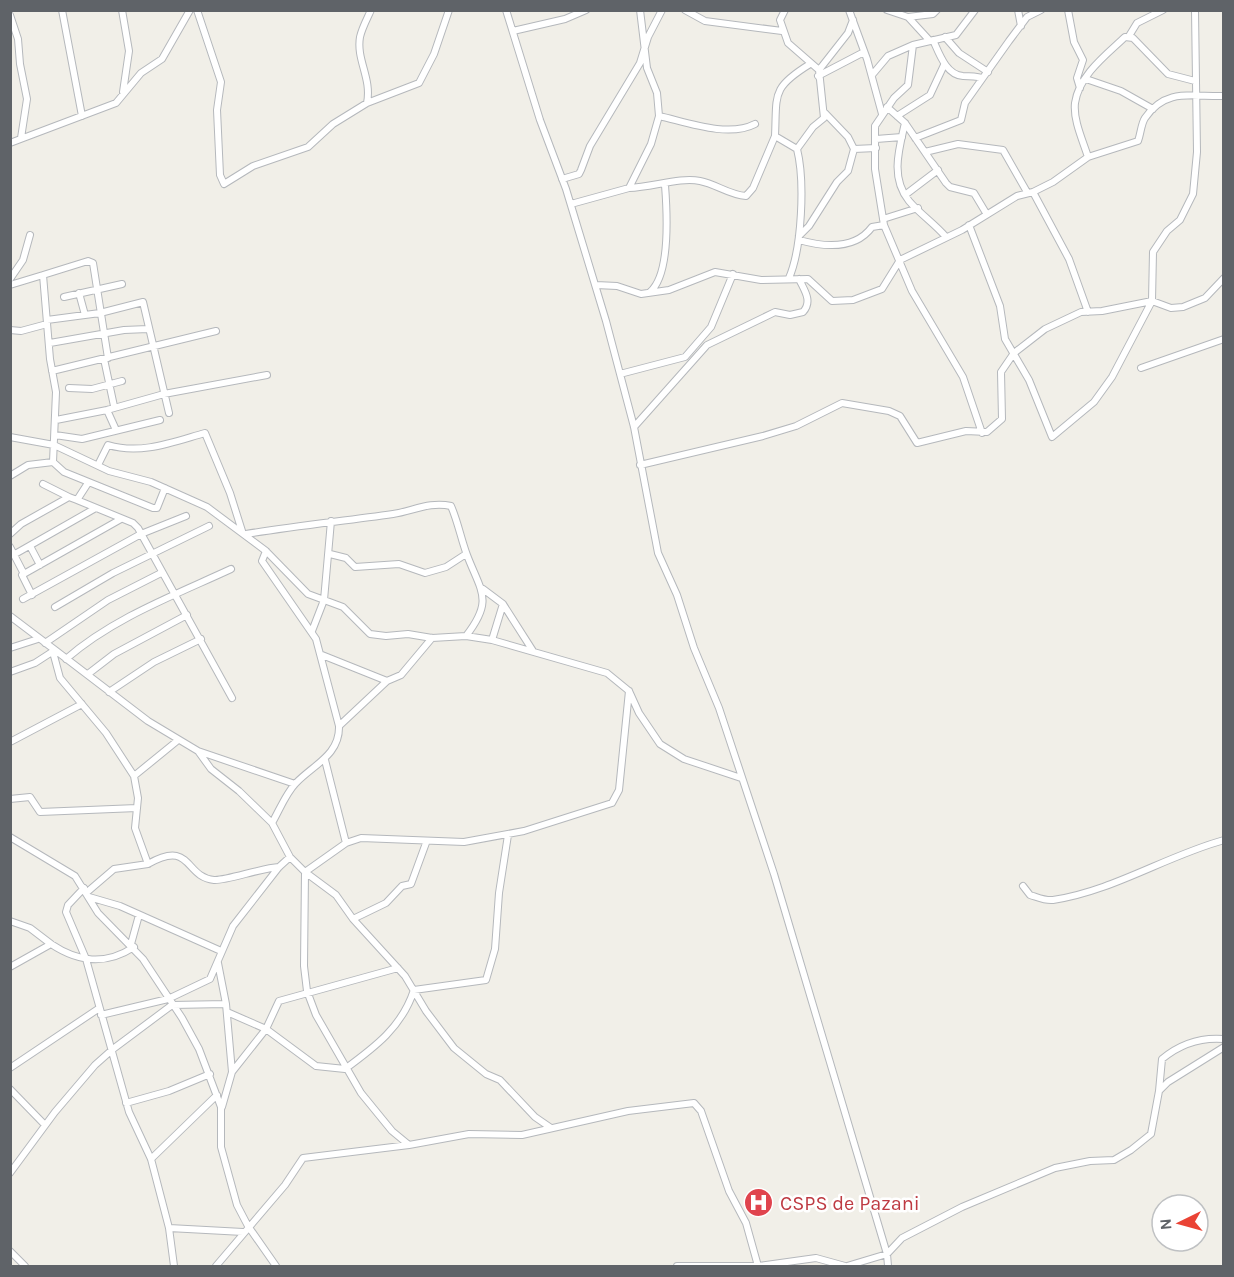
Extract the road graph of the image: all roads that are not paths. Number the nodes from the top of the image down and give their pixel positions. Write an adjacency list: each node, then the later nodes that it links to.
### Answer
1 (62, 10): 51 (street)
2 (122, 10): 45 (street)
3 (190, 10): 45 (street)
4 (197, 10): 46 (street)
5 (371, 10): 46 (street)
6 (449, 10): 46 (street)
7 (506, 10): 27 (street)
8 (586, 10): 27 (street)
9 (640, 10): 32 (street)
10 (662, 10): 32 (street)
11 (685, 10): 26 (street)
12 (785, 10): 26 (street)
13 (849, 10): 24 (street)
14 (887, 10): 23 (street)
15 (937, 10): 23 (street)
16 (975, 10): 29 (street)
17 (1018, 10): 25 (street)
18 (1041, 10): 25 (street)
19 (1068, 10): 42 (street)
20 (1163, 10): 28 (street)
21 (1195, 10): 41 (street)
22 (10, 15): 58 (street)
23 (908, 17): 30 (street)
24 (853, 20): 33 (street); 37 (street)
25 (1021, 26): 36 (street)
26 (782, 31): 34 (street)
27 (513, 32): 68 (street)
28 (1129, 36): 40 (street); 41 (street)
29 (945, 37): 30 (street); 36 (street)
30 (932, 40): 31 (street); 35 (street)
31 (914, 45): 38 (street); 47 (street)
32 (645, 50): 52 (street); 68 (street)
33 (864, 52): 37 (street); 38 (street)
34 (810, 64): 37 (street); 56 (street)
35 (944, 64): 39 (street); 53 (street)
36 (988, 72): 39 (street)
37 (818, 73): 49 (street)
38 (872, 75): 50 (street)
39 (982, 78): 59 (street)
40 (1086, 79): 42 (street); 48 (street)
41 (1195, 81): 44 (street)
42 (1080, 88): 66 (street)
43 (1224, 96): 44 (street)
44 (1196, 97): 48 (street); 95 (street)
45 (120, 99): 51 (street)
46 (367, 104)
47 (887, 107): 50 (street); 53 (street)
48 (1153, 110): 66 (street)
49 (824, 112): 63 (street); 64 (street)
50 (882, 114): 60 (street)
51 (82, 116): 58 (street)
52 (659, 116): 55 (street); 70 (street)
53 (897, 116): 54 (street)
54 (905, 123): 57 (street); 59 (street)
55 (755, 124)
56 (775, 136): 63 (street); 69 (street)
57 (902, 137): 60 (street); 72 (street)
58 (21, 138): 61 (street)
59 (915, 138): 65 (street)
60 (876, 139): 62 (street)
61 (10, 143)
62 (876, 148): 64 (street); 76 (street)
63 (797, 149): 80 (street)
64 (854, 149): 80 (street)
65 (925, 152): 67 (street); 71 (street)
66 (1088, 157): 71 (street)
67 (938, 170): 72 (street); 75 (street)
68 (562, 179): 73 (street)
69 (665, 185): 70 (street); 93 (street)
70 (630, 188): 73 (street)
71 (1030, 192): 75 (street); 96 (street)
72 (905, 195): 74 (street)
73 (571, 204): 90 (street)
74 (918, 208): 76 (street); 79 (street)
75 (986, 213): 77 (street)
76 (884, 222): 80 (street); 81 (street)
77 (969, 225): 79 (street); 107 (street)
78 (30, 235): 86 (street)
79 (946, 237): 81 (street)
80 (799, 238): 84 (street)
81 (900, 260): 87 (street); 124 (street)
82 (733, 274): 84 (street); 93 (street); 111 (street)
83 (43, 275): 89 (street); 91 (street); 99 (street)
84 (789, 278): 87 (street)
85 (1224, 278): 95 (street)
86 (10, 279)
87 (799, 279): 122 (street)
88 (122, 284): 91 (street)
89 (10, 285)
90 (596, 285): 93 (street); 111 (street)
91 (97, 289): 92 (street); 97 (street)
92 (79, 293): 94 (street); 98 (street)
93 (650, 293)
94 (64, 297)
95 (1152, 301): 96 (street); 107 (street)
96 (1088, 312): 107 (street)
97 (100, 313): 98 (street); 100 (street); 103 (street)
98 (85, 315): 99 (street)
99 (47, 322): 101 (street); 105 (street)
100 (148, 329): 103 (street); 106 (street)
101 (10, 330)
102 (216, 331): 106 (street)
103 (105, 334): 105 (street); 108 (street)
104 (1224, 339): 109 (street)
105 (50, 344): 110 (street)
106 (152, 348): 108 (street); 116 (street)
107 (1014, 353): 124 (street)
108 (106, 359): 110 (street); 114 (street)
109 (1141, 368)
110 (52, 370): 120 (street)
111 (620, 374): 122 (street)
112 (267, 375): 116 (street)
113 (122, 381): 114 (street)
114 (109, 384): 115 (street); 117 (street)
115 (69, 388)
116 (164, 394): 117 (street); 119 (street)
117 (114, 406): 118 (street)
118 (106, 410): 120 (street); 123 (street)
119 (169, 413)
120 (56, 420): 125 (street)
121 (160, 420): 123 (street)
122 (634, 427): 130 (street)
123 (116, 430): 125 (street)
124 (982, 433): 130 (street)
125 (55, 435): 127 (street)
126 (10, 437): 127 (street)
127 (54, 445): 128 (street); 129 (street)
128 (53, 462): 131 (street); 132 (street)
129 (98, 465): 134 (street); 142 (street)
130 (640, 465): 191 (street)
131 (10, 476)
132 (88, 483): 134 (street); 136 (street)
133 (43, 484): 135 (street)
134 (165, 488): 142 (street)
135 (69, 497): 136 (street); 143 (street)
136 (77, 500): 137 (street)
137 (94, 509): 139 (street); 145 (street)
138 (186, 516): 144 (street)
139 (121, 519): 144 (street); 153 (street)
140 (331, 521): 142 (street); 149 (street); 150 (street)
141 (209, 526): 148 (street)
142 (244, 533): 147 (street)
143 (10, 534)
144 (141, 534): 148 (street); 158 (street)
145 (30, 546): 151 (street); 153 (street)
146 (10, 547): 151 (street)
147 (266, 551): 161 (street); 166 (street)
148 (150, 554): 155 (street); 163 (street)
149 (330, 554): 150 (street); 161 (street)
150 (466, 554): 157 (street)
151 (17, 557): 152 (street); 156 (street)
152 (10, 564)
153 (40, 565): 156 (street)
154 (231, 569): 159 (street)
155 (161, 573): 159 (street); 172 (street)
156 (24, 574): 158 (street)
157 (483, 589): 162 (street); 167 (street)
158 (32, 595): 160 (street)
159 (175, 595): 164 (street); 177 (street)
160 (23, 599)
161 (324, 600): 166 (street); 168 (street)
162 (503, 604): 171 (street); 175 (street)
163 (55, 607)
164 (187, 615): 170 (street); 179 (street)
165 (10, 616): 169 (street)
166 (312, 631): 176 (street)
167 (466, 636): 168 (street); 171 (street)
168 (432, 638): 180 (street)
169 (39, 639): 172 (street); 173 (street)
170 (201, 639): 182 (street); 183 (street)
171 (492, 640): 175 (street)
172 (45, 643): 174 (street)
173 (10, 648)
174 (54, 651): 177 (street); 178 (street); 184 (street)
175 (534, 652): 181 (street)
176 (322, 655): 180 (street); 185 (street)
177 (66, 658): 179 (street)
178 (10, 672)
179 (88, 674): 182 (street)
180 (387, 681): 185 (street)
181 (629, 691): 191 (street); 196 (street)
182 (109, 692): 187 (street)
183 (232, 698)
184 (82, 704): 186 (street); 190 (street)
185 (339, 726): 189 (street)
186 (10, 741)
187 (177, 741): 188 (street); 190 (street)
188 (198, 751): 192 (street); 195 (street)
189 (326, 760): 192 (street); 199 (street)
190 (134, 776): 194 (street)
191 (741, 778): 245 (street)
192 (295, 784): 195 (street)
193 (10, 799): 194 (street)
194 (138, 808): 202 (street)
195 (272, 823): 201 (street)
196 (508, 835): 200 (street); 217 (street)
197 (10, 837): 206 (street)
198 (1224, 840): 205 (street)
199 (346, 843): 200 (street); 204 (street)
200 (426, 843): 208 (street)
201 (290, 857): 203 (street); 204 (street)
202 (148, 864): 203 (street); 206 (street)
203 (279, 867): 212 (street)
204 (305, 872): 208 (street); 218 (street)
205 (1023, 886)
206 (86, 893): 207 (street); 211 (street); 213 (street)
207 (139, 915): 211 (street); 212 (street)
208 (353, 919): 216 (street)
209 (10, 921): 210 (street)
210 (51, 944): 213 (street); 215 (street)
211 (132, 946): 213 (street); 219 (street)
212 (221, 951): 214 (street)
213 (86, 959): 221 (street)
214 (218, 961): 219 (street); 220 (street)
215 (10, 967)
216 (398, 968): 217 (street); 218 (street)
217 (414, 990): 228 (street); 237 (street)
218 (307, 992): 223 (street); 228 (street)
219 (170, 1002): 220 (street); 221 (street); 226 (street); 230 (street)
220 (226, 1004): 222 (street)
221 (100, 1012): 226 (street); 227 (street)
222 (227, 1012): 223 (street); 229 (street)
223 (266, 1029): 228 (street); 229 (street)
224 (1224, 1039): 232 (street)
225 (1224, 1047): 232 (street)
226 (113, 1049): 234 (street); 236 (street)
227 (10, 1068)
228 (345, 1069): 238 (street)
229 (232, 1072): 235 (street)
230 (210, 1074): 233 (street); 234 (street)
231 (10, 1089): 236 (street)
232 (1159, 1091): 245 (street)
233 (217, 1095): 235 (street); 239 (street)
234 (126, 1103): 239 (street)
235 (221, 1107): 241 (street)
236 (45, 1125): 240 (street)
237 (551, 1128): 238 (street); 252 (street)
238 (409, 1145): 241 (street)
239 (151, 1159): 242 (street)
240 (10, 1173)
241 (248, 1226): 243 (street); 249 (street)
242 (169, 1228): 243 (street); 247 (street)
243 (243, 1232): 248 (street)
244 (10, 1251): 246 (street)
245 (887, 1254): 253 (street); 254 (street)
246 (25, 1266)
247 (174, 1266)
248 (216, 1266)
249 (276, 1266)
250 (677, 1266): 251 (street)
251 (722, 1266): 252 (street)
252 (758, 1266): 253 (street)
253 (846, 1266)
254 (888, 1266)

